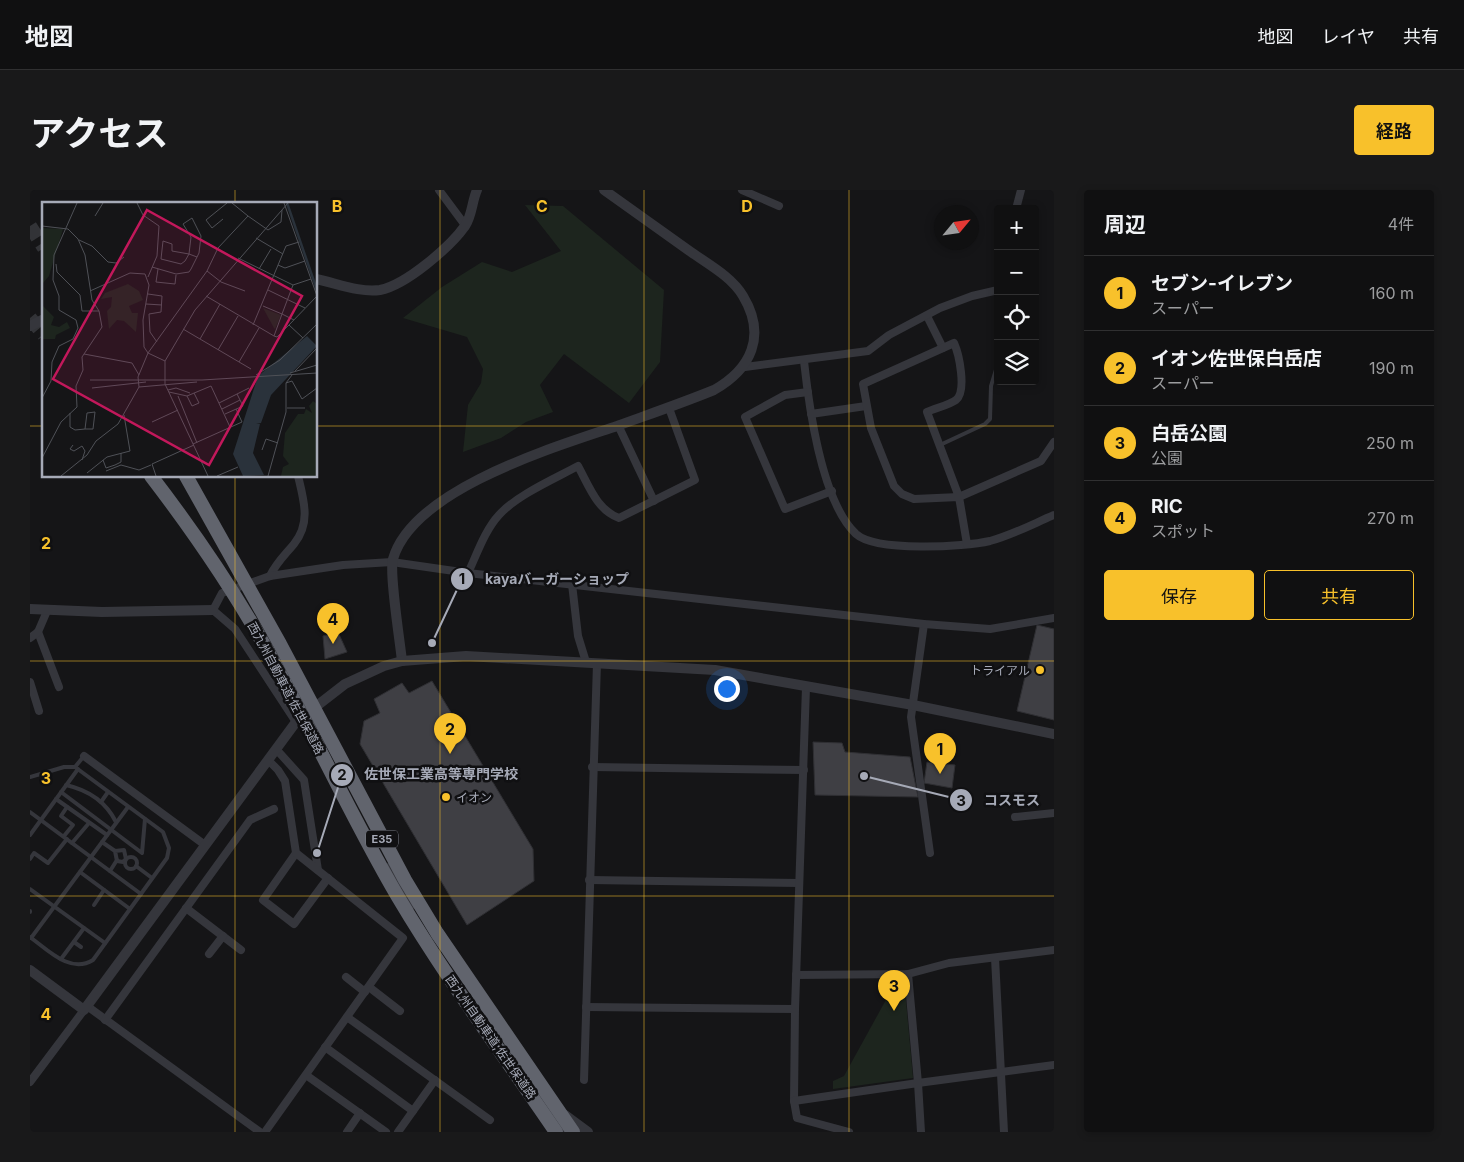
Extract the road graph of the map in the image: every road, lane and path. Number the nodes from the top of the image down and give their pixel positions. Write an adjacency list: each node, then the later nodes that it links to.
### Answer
1 (439, 190): 8 (street)
2 (477, 190): 8 (street)
3 (604, 190): 16 (street)
4 (742, 190): 7 (street)
5 (1020, 190): 6 (street)
6 (1017, 205)
7 (779, 206)
8 (465, 225): 9 (street)
9 (318, 279)
10 (994, 291): 11 (street)
11 (927, 316): 14 (street); 15 (street)
12 (42, 320): 13 (street)
13 (30, 326)
14 (943, 348): 19 (street); 24 (street)
15 (804, 361): 16 (street); 18 (street)
16 (745, 367): 20 (street)
17 (994, 379): 24 (lane)
18 (808, 392): 21 (street); 28 (street)
19 (866, 406): 21 (street); 29 (street)
20 (669, 408): 22 (street); 30 (street)
21 (811, 414): 28 (street)
22 (618, 425): 30 (street); 33 (street)
23 (1054, 442): 29 (street)
24 (939, 445): 29 (street)
25 (152, 478): 145 (highway, 西九州自動車道;佐世保道路 / E35)
26 (187, 478): 147 (highway, 西九州自動車道;佐世保道路 / E35)
27 (298, 478): 35 (street)
28 (832, 491): 32 (street)
29 (959, 497): 32 (street)
30 (654, 501): 34 (street)
31 (1054, 514): 32 (street)
32 (968, 544)
33 (392, 562): 34 (street); 35 (street); 44 (street)
34 (468, 573): 36 (street)
35 (270, 576): 38 (street)
36 (572, 584): 41 (street); 45 (street)
37 (30, 609): 39 (street)
38 (213, 610): 39 (street); 52 (street)
39 (47, 611): 42 (street)
40 (1054, 618): 41 (street)
41 (924, 624): 50 (street)
42 (38, 632): 43 (street); 48 (street)
43 (30, 638)
44 (402, 661): 45 (street); 52 (street)
45 (586, 662): 46 (street)
46 (597, 663): 49 (street); 57 (street)
47 (30, 682): 51 (street)
48 (58, 687)
49 (806, 687): 50 (street); 59 (street)
50 (913, 705): 53 (street); 85 (street)
51 (39, 710)
52 (296, 722): 54 (street); 135 (street)
53 (1054, 734)
54 (276, 749): 56 (street); 91 (street)
55 (84, 756): 58 (lane); 82 (street)
56 (268, 760): 82 (street); 84 (street)
57 (592, 767): 59 (street); 96 (street)
58 (76, 768): 60 (lane); 61 (lane); 63 (lane)
59 (804, 770): 97 (street)
60 (30, 777)
61 (66, 785): 62 (lane); 65 (lane)
62 (61, 792): 64 (lane); 76 (lane)
63 (108, 792): 65 (lane); 66 (lane)
64 (56, 799): 67 (lane); 73 (lane)
65 (101, 802): 75 (lane)
66 (128, 806): 72 (lane); 75 (lane)
67 (67, 807): 74 (lane); 79 (lane)
68 (274, 809): 103 (street)
69 (30, 812): 73 (lane)
70 (1054, 813): 71 (street)
71 (1015, 817)
72 (145, 819): 76 (lane); 94 (lane)
73 (41, 820): 77 (lane); 79 (lane)
74 (89, 822): 78 (lane); 81 (lane)
75 (116, 822): 76 (lane)
76 (111, 830): 78 (lane)
77 (30, 835)
78 (107, 836): 80 (lane)
79 (65, 838): 81 (lane); 87 (lane)
80 (102, 842): 83 (lane); 86 (lane)
81 (72, 843): 86 (lane)
82 (205, 845): 122 (street)
83 (115, 851): 88 (lane); 89 (lane)
84 (296, 853): 91 (street); 95 (street)
85 (930, 853)
86 (91, 857): 92 (lane); 93 (lane)
87 (30, 859)
88 (126, 859): 89 (lane); 90 (lane); 90 (lane)
89 (117, 860): 92 (lane)
90 (136, 866): 94 (lane)
91 (318, 870): 95 (street)
92 (110, 871): 100 (lane)
93 (80, 872): 99 (lane); 102 (lane)
94 (152, 878): 100 (lane)
95 (328, 878): 120 (street)
96 (589, 880): 97 (street); 121 (street)
97 (799, 883): 118 (street)
98 (30, 889): 102 (lane)
99 (104, 890): 101 (lane); 104 (lane)
100 (141, 894): 104 (lane)
101 (94, 905)
102 (54, 906): 105 (lane); 107 (lane)
103 (186, 908): 106 (street); 126 (street)
104 (130, 909): 109 (lane)
105 (84, 928): 108 (lane); 109 (lane)
106 (223, 936): 111 (street); 113 (street)
107 (30, 937): 115 (lane)
108 (74, 942): 110 (lane); 115 (lane)
109 (105, 943): 115 (lane)
110 (81, 947)
111 (241, 950)
112 (1054, 950): 114 (street)
113 (209, 954)
114 (995, 958): 117 (street); 129 (street)
115 (61, 959)
116 (30, 970): 122 (street)
117 (908, 974): 118 (street); 134 (street)
118 (796, 976): 123 (street)
119 (346, 977): 120 (street)
120 (367, 989): 124 (street); 125 (street)
121 (586, 1007): 123 (street); 132 (street)
122 (85, 1008): 126 (street); 133 (street)
123 (795, 1009): 136 (street)
124 (400, 1012)
125 (347, 1017): 127 (street); 131 (street)
126 (105, 1020): 140 (street)
127 (325, 1047): 130 (street); 137 (street)
128 (1054, 1065): 129 (street)
129 (1001, 1072): 134 (street); 151 (street)
130 (306, 1075): 138 (street); 141 (street)
131 (435, 1080): 137 (street); 139 (street)
132 (584, 1080)
133 (30, 1082)
134 (918, 1083): 136 (street); 150 (street)
135 (535, 1090): 146 (street); 148 (street)
136 (794, 1101): 149 (street)
137 (413, 1111): 144 (street)
138 (360, 1113): 142 (street); 143 (street)
139 (490, 1120)
140 (260, 1132)
141 (265, 1132)
142 (347, 1132)
143 (386, 1132)
144 (398, 1132)
145 (556, 1132)
146 (564, 1132)
147 (573, 1132)
148 (588, 1132)
149 (849, 1132)
150 (921, 1132)
151 (1004, 1132)

